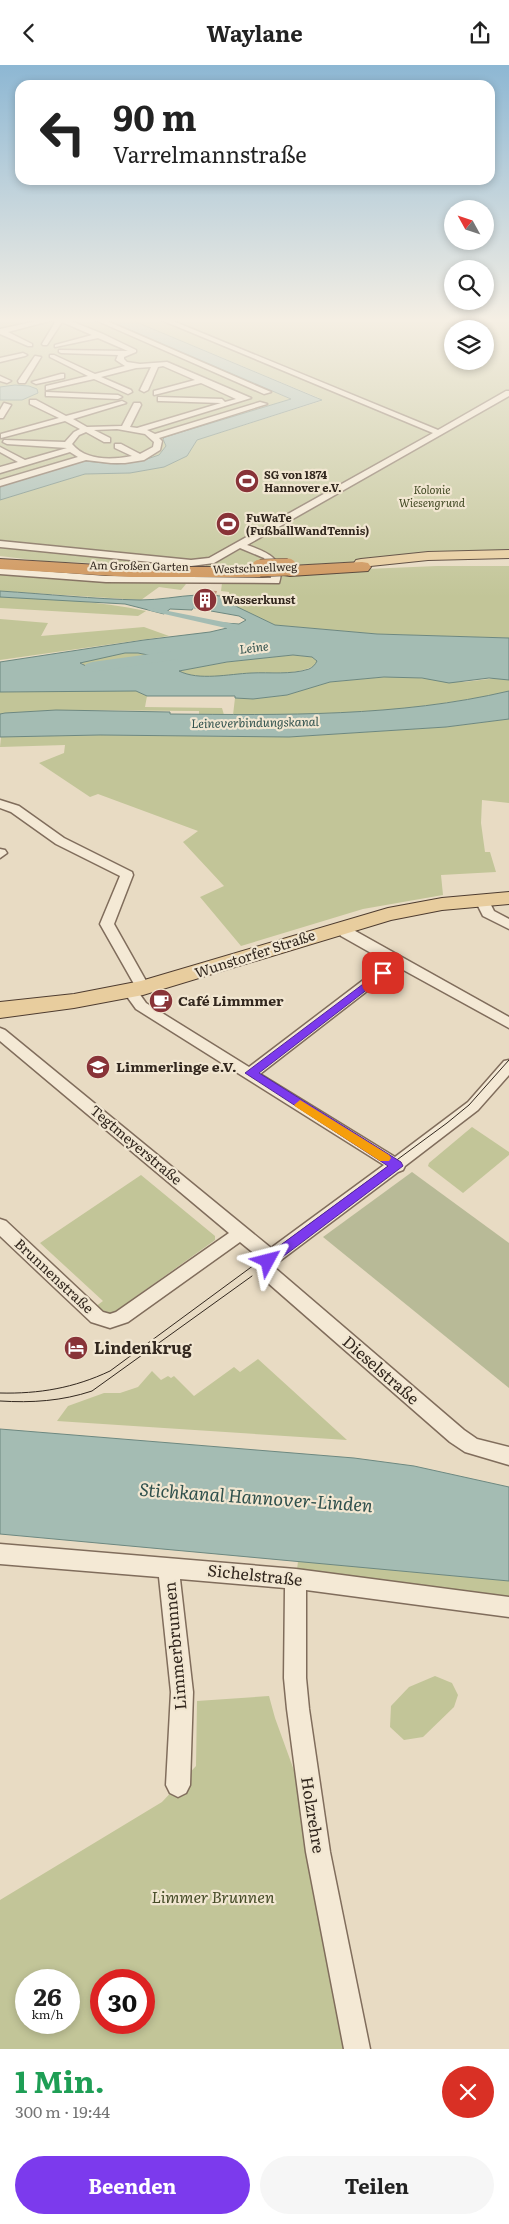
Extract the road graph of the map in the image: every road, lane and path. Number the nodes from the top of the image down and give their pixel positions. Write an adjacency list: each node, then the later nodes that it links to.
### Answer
1 (40, 412): 14 (street)
2 (47, 412): 13 (street)
3 (69, 412): 11 (street)
4 (87, 412): 11 (street)
5 (133, 412): 16 (street)
6 (173, 412): 12 (street)
7 (199, 412): 12 (street)
8 (238, 412): 21 (street)
9 (388, 412): 20 (street)
10 (477, 412): 20 (street)
11 (75, 416): 13 (street); 15 (street)
12 (181, 417): 18 (street)
13 (65, 419): 14 (street); 17 (street)
14 (55, 422): 19 (street); 24 (street)
15 (98, 427): 16 (street); 17 (street)
16 (125, 427): 18 (street)
17 (86, 429): 19 (street); 22 (street)
18 (138, 430): 21 (street)
19 (77, 433): 24 (street)
20 (440, 433): 32 (street)
21 (154, 437): 27 (street)
22 (108, 440)
23 (118, 446): 27 (street)
24 (69, 447): 26 (street); 28 (street)
25 (0, 449): 28 (street)
26 (86, 457): 27 (street); 30 (street)
27 (141, 458)
28 (25, 463): 29 (street)
29 (0, 470)
30 (0, 483)
31 (0, 545): 32 (street, Am Großen Garten)
32 (240, 545): 38 (street, Am Großen Garten)
33 (497, 558): 36 (main road, Westschnellweg)
34 (0, 559): 37 (highway, Westschnellweg)
35 (0, 563): 37 (highway, Westschnellweg)
36 (362, 565): 37 (highway, Westschnellweg)
37 (261, 570)
38 (0, 571)
39 (0, 805): 45 (street)
40 (509, 898): 41 (main road, Wunstorfer Straße)
41 (482, 900): 42 (street); 43 (main road, Wunstorfer Straße)
42 (509, 925)
43 (341, 927): 44 (street); 45 (main road, Wunstorfer Straße)
44 (397, 961): 47 (street); 50 (street)
45 (136, 990): 46 (main road, Wunstorfer Straße); 50 (street)
46 (0, 1010)
47 (509, 1023)
48 (0, 1033): 53 (street, Tegtmeyerstraße)
49 (509, 1065): 51 (street)
50 (251, 1073): 51 (street)
51 (397, 1166): 54 (street)
52 (0, 1226): 53 (street, Brunnenstraße)
53 (241, 1233): 54 (street, Tegtmeyerstraße)
54 (269, 1261): 55 (street, Dieselstraße)
55 (509, 1456)
56 (0, 1554): 57 (street, Sichelstraße)
57 (168, 1567): 58 (street, Sichelstraße); 60 (street, Limmerbrunnen)
58 (296, 1579): 59 (street, Sichelstraße); 61 (street, Holzrehre)
59 (509, 1607)
60 (178, 1785)
61 (357, 2049)

